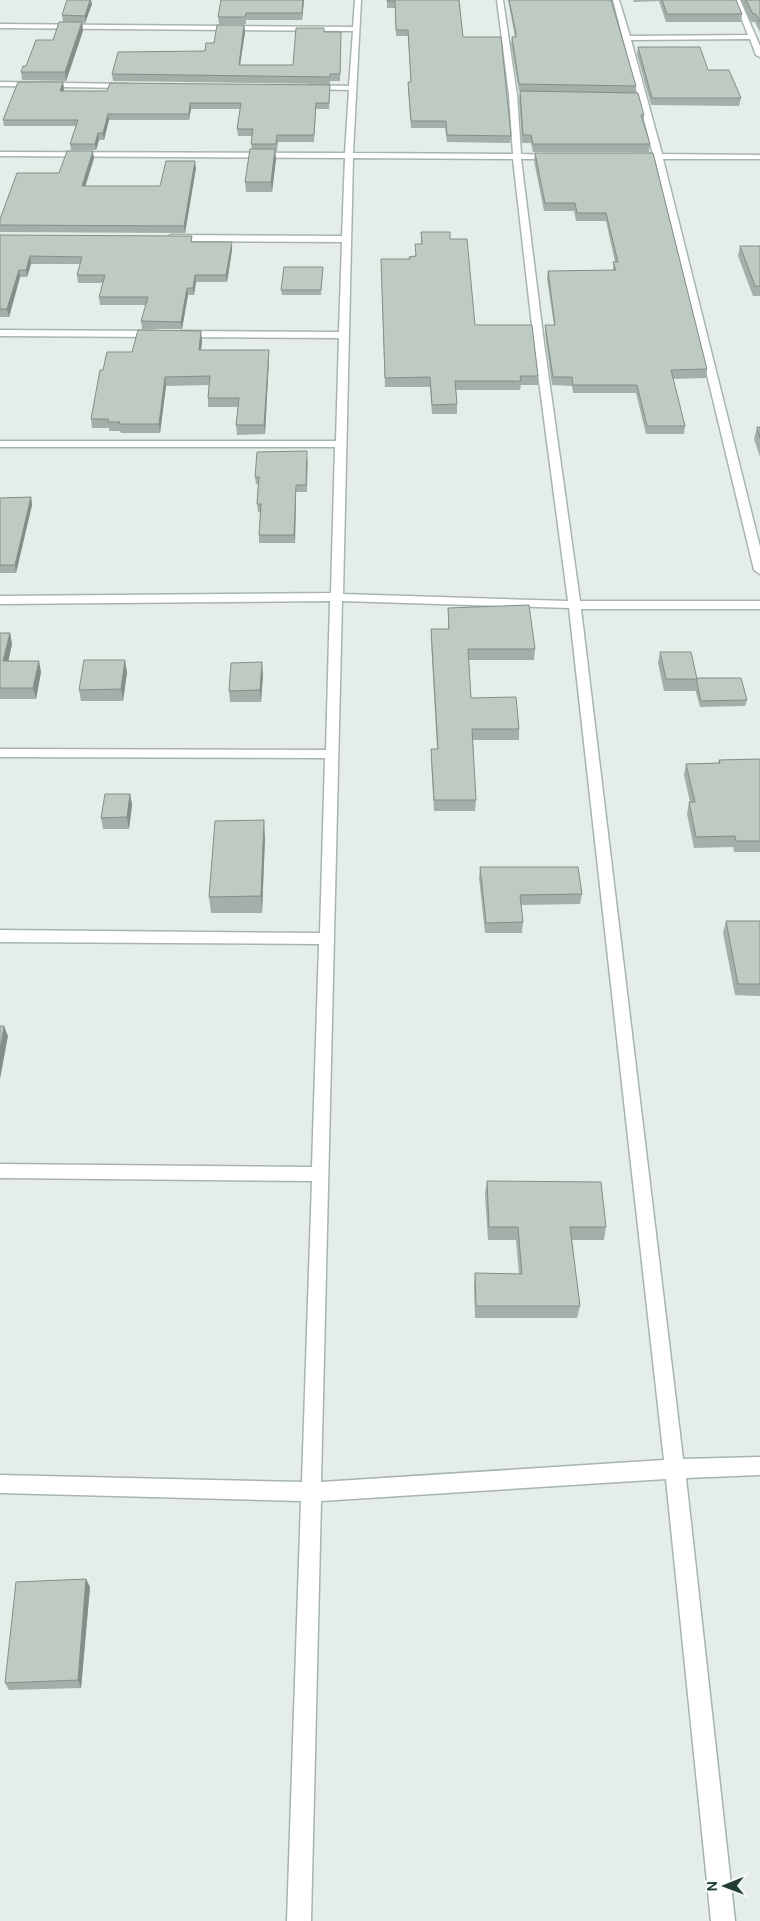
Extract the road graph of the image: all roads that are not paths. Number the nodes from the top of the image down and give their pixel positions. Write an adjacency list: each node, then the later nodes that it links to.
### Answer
1 (358, 0): 6 (street)
2 (500, 0): 16 (street)
3 (616, 0): 8 (street)
4 (737, 0): 7 (street)
5 (0, 26): 6 (street)
6 (356, 29): 13 (street)
7 (752, 37): 8 (street); 9 (street)
8 (628, 38): 19 (street)
9 (760, 55)
10 (0, 84): 11 (street)
11 (137, 86)
12 (304, 87): 13 (street)
13 (353, 88): 15 (street)
14 (0, 154): 15 (street)
15 (349, 156): 16 (street); 22 (street)
16 (516, 156): 17 (street); 30 (street)
17 (564, 156)
18 (620, 156): 19 (street)
19 (658, 156): 20 (street); 27 (street)
20 (760, 157)
21 (158, 238): 22 (street)
22 (347, 238): 24 (street)
23 (0, 333): 24 (street)
24 (344, 335): 26 (street)
25 (0, 444): 26 (street)
26 (341, 444): 28 (street)
27 (760, 570)
28 (336, 597): 29 (street); 30 (street); 33 (street)
29 (0, 600)
30 (575, 605): 31 (street); 39 (street)
31 (760, 605)
32 (0, 753): 33 (street)
33 (332, 754): 35 (street)
34 (0, 936): 35 (street)
35 (327, 939): 37 (street)
36 (0, 1171): 37 (street)
37 (320, 1174): 41 (street)
38 (760, 1466): 39 (street)
39 (675, 1469): 41 (street); 43 (street)
40 (0, 1484): 41 (street)
41 (311, 1492): 42 (street)
42 (298, 1921)
43 (723, 1921)

